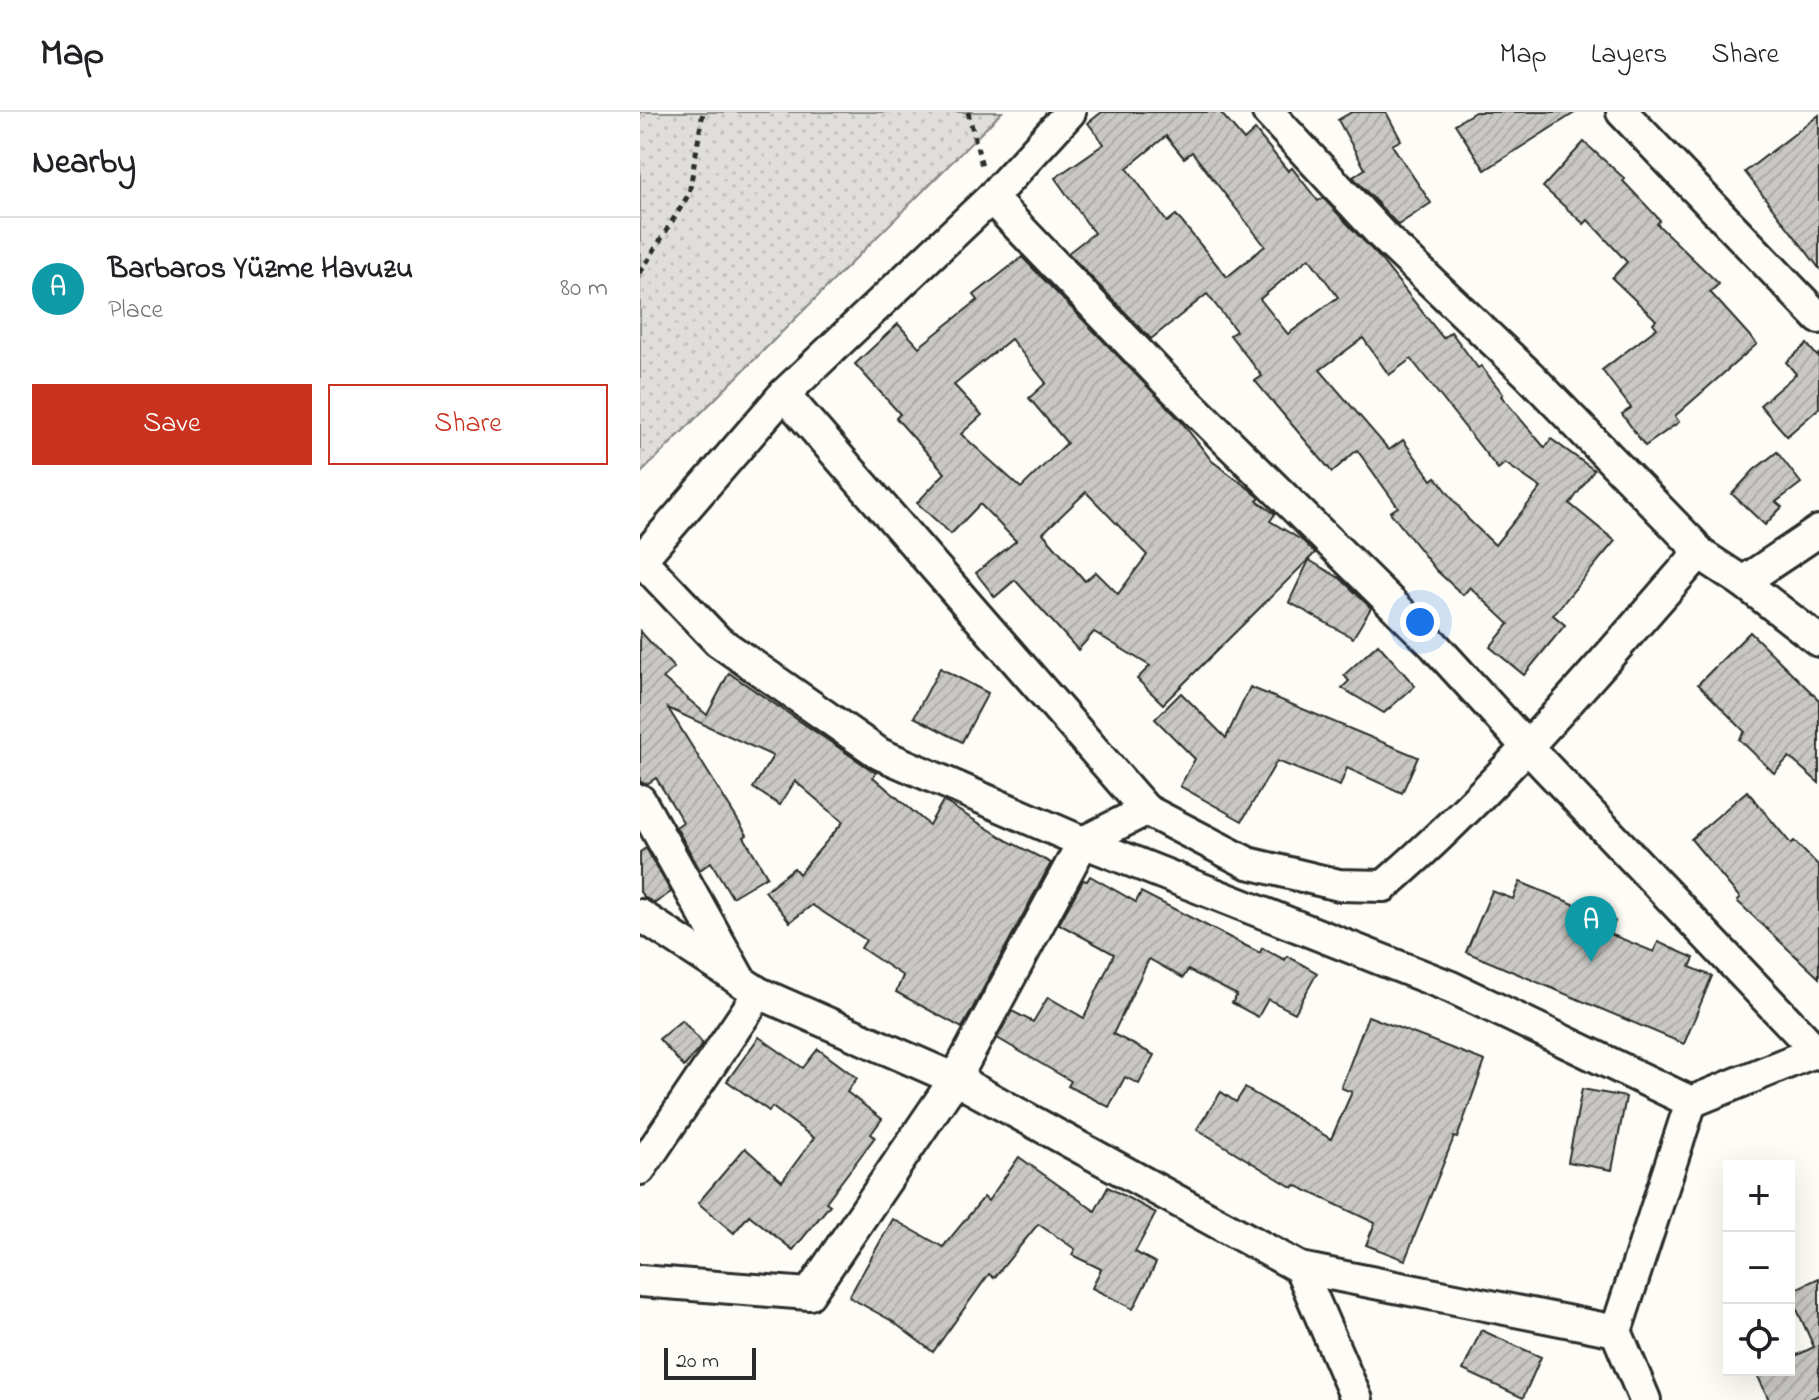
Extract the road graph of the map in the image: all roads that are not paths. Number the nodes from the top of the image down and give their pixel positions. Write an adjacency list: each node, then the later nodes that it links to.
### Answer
1 (1070, 112): 4 (street)
2 (1268, 112): 8 (street)
3 (1622, 112): 5 (street)
4 (991, 198): 6 (street); 12 (street)
5 (1819, 318)
6 (784, 394): 9 (street); 14 (street)
7 (1819, 531): 10 (street)
8 (1699, 553): 10 (street); 12 (street)
9 (640, 560): 15 (street)
10 (1743, 582): 11 (street)
11 (1819, 641)
12 (1527, 747): 14 (street); 18 (street)
13 (640, 800): 17 (street)
14 (1146, 810): 15 (street)
15 (1083, 842): 19 (street); 20 (street)
16 (640, 915): 17 (street)
17 (749, 985): 19 (street); 21 (street)
18 (1819, 1051): 20 (street)
19 (955, 1079): 22 (street); 23 (street)
20 (1691, 1102): 24 (street)
21 (640, 1169)
22 (1300, 1268): 24 (street); 25 (street)
23 (640, 1281)
24 (1616, 1331): 26 (street)
25 (1357, 1400)
26 (1645, 1400)

